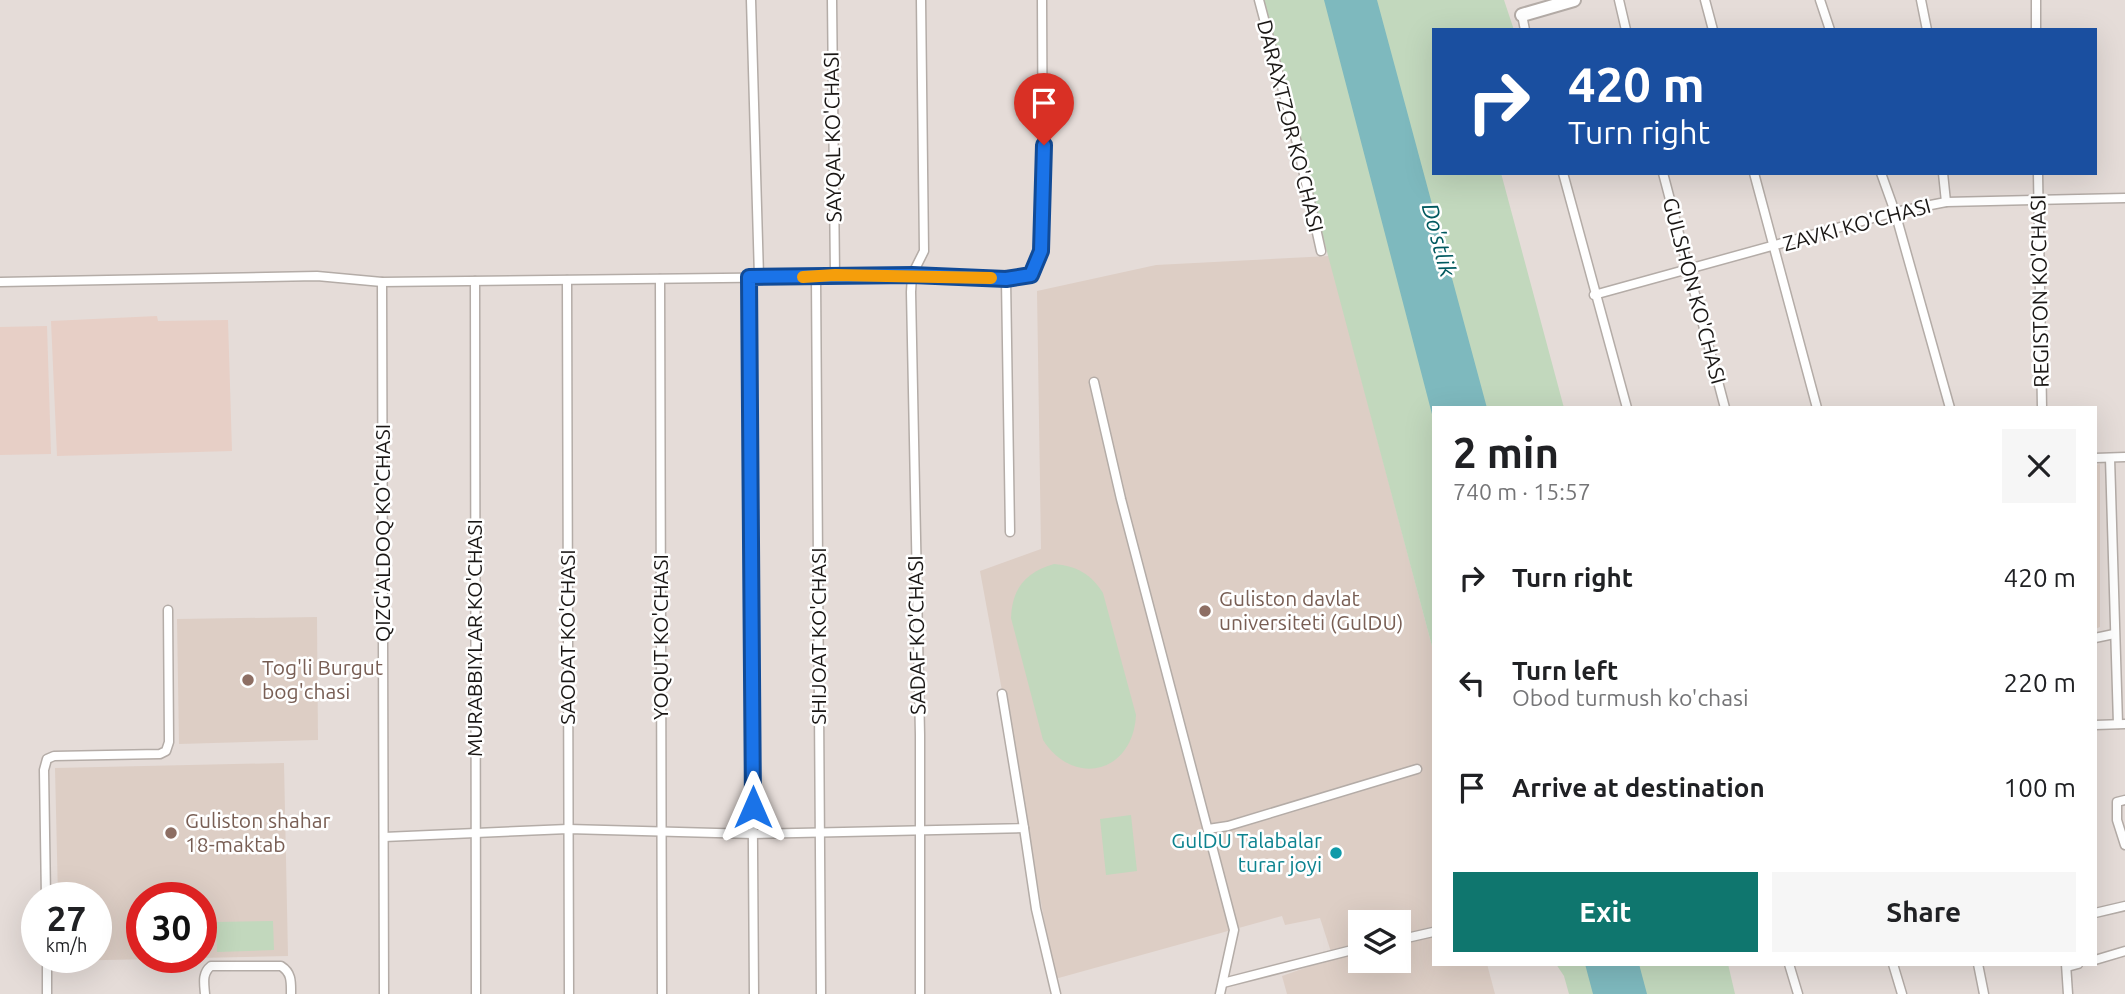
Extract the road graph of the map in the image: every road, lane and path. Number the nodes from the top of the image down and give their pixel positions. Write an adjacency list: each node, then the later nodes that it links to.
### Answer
1 (751, 0): 35 (street)
2 (832, 0): 32 (street, SAYQAL KO'CHASI)
3 (921, 0): 33 (street)
4 (1042, 0): 38 (street)
5 (1259, 0): 30 (street, DARAXTZOR KO'CHASI)
6 (1574, 0): 12 (street)
7 (1619, 0): 14 (street)
8 (1705, 0): 15 (street)
9 (1820, 0): 16 (street)
10 (1921, 0): 17 (street)
11 (2036, 0): 18 (street)
12 (1527, 10): 13 (street)
13 (1525, 28)
14 (1626, 28)
15 (1712, 28)
16 (1829, 28)
17 (1927, 28)
18 (2036, 28)
19 (1564, 175): 43 (street)
20 (1664, 175): 31 (street, GULSHON KO'CHASI)
21 (1755, 175): 29 (street)
22 (1882, 175): 28 (street)
23 (1943, 175): 27 (street)
24 (2038, 175): 26 (street, REGISTON KO'CHASI)
25 (2125, 198): 26 (street, ZAVKI KO'CHASI)
26 (2038, 199): 27 (street, ZAVKI KO'CHASI); 49 (street, REGISTON KO'CHASI)
27 (1946, 202): 28 (street, ZAVKI KO'CHASI)
28 (1895, 212): 29 (street, ZAVKI KO'CHASI); 48 (street)
29 (1774, 247): 31 (street, ZAVKI KO'CHASI); 47 (street)
30 (1321, 251)
31 (1688, 270): 43 (street, ZAVKI KO'CHASI); 46 (street, GULSHON KO'CHASI)
32 (835, 275): 33 (street); 36 (street)
33 (912, 275): 38 (street); 65 (street, SADAF KO'CHASI)
34 (749, 277): 35 (street); 37 (street); 69 (street)
35 (759, 277): 36 (street)
36 (816, 277): 68 (street, SHIJOAT KO'CHASI)
37 (660, 279): 39 (street); 67 (street, YOQUT KO'CHASI)
38 (1006, 279): 53 (street)
39 (567, 280): 40 (street); 63 (street, SAODAT KO'CHASI)
40 (475, 281): 42 (street); 66 (street, MURABBIYLAR KO'CHASI)
41 (0, 282): 42 (street)
42 (382, 282): 70 (street, QIZG'ALDOQ KO'CHASI)
43 (1594, 295): 45 (street)
44 (1094, 382): 64 (street)
45 (1626, 406)
46 (1724, 406)
47 (1816, 406)
48 (1949, 406)
49 (2042, 406)
50 (2125, 457): 52 (street)
51 (2097, 458): 52 (street)
52 (2110, 458): 55 (street)
53 (1010, 533)
54 (168, 610): 72 (street)
55 (2114, 634): 56 (street); 58 (street)
56 (2097, 638)
57 (1002, 694): 62 (street)
58 (2122, 724): 59 (street)
59 (2097, 725)
60 (1417, 769): 64 (street)
61 (2125, 800): 71 (street)
62 (1024, 828): 65 (street); 96 (street)
63 (568, 829): 66 (street); 67 (street); 91 (street, SAODAT KO'CHASI)
64 (1208, 830): 85 (street)
65 (918, 831): 68 (street); 95 (street, SADAF KO'CHASI)
66 (475, 832): 70 (street); 90 (street, MURABBIYLAR KO'CHASI)
67 (662, 832): 69 (street); 92 (street, YOQUT KO'CHASI)
68 (820, 833): 69 (street); 94 (street, SHIJOAT KO'CHASI)
69 (753, 834): 93 (street)
70 (384, 836): 89 (street, QIZG'ALDOQ KO'CHASI)
71 (2125, 845)
72 (46, 882)
73 (2125, 906): 74 (street)
74 (2097, 913)
75 (1432, 932): 76 (street)
76 (1411, 937)
77 (1348, 951): 85 (street)
78 (2125, 951): 79 (street)
79 (2097, 959)
80 (1790, 966): 98 (street)
81 (1894, 966): 99 (street)
82 (1979, 966): 100 (street)
83 (2067, 966): 101 (street)
84 (47, 973): 86 (street)
85 (1223, 983): 97 (street)
86 (47, 994)
87 (205, 994): 88 (street)
88 (291, 994)
89 (384, 994)
90 (476, 994)
91 (569, 994)
92 (662, 994)
93 (754, 994)
94 (821, 994)
95 (920, 994)
96 (1056, 994)
97 (1220, 994)
98 (1798, 994)
99 (1902, 994)
100 (1984, 994)
101 (2068, 994)

